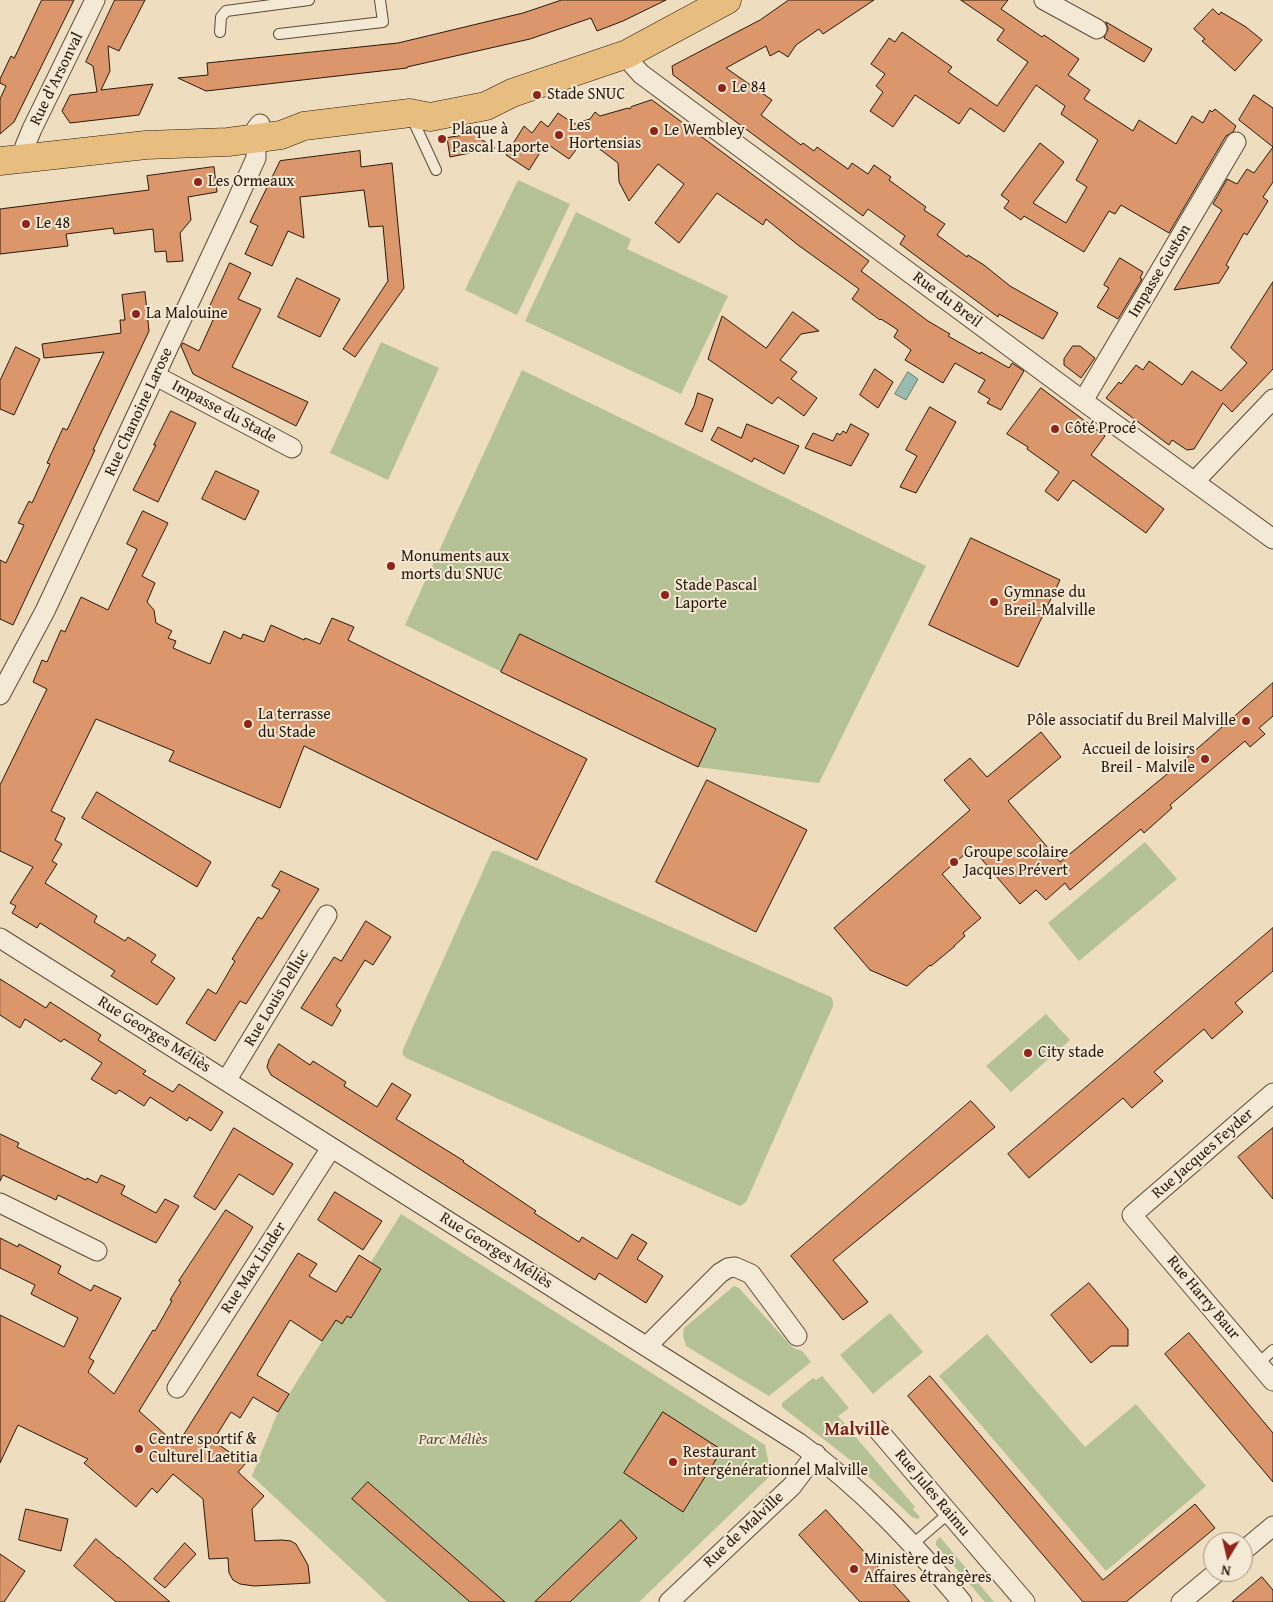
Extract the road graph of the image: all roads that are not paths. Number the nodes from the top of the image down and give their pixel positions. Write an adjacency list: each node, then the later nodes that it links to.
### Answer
1 (94, 0): 13 (street, Rue d'Arsonval)
2 (309, 0): 7 (lane)
3 (380, 0): 8 (lane)
4 (726, 0): 9 (main road)
5 (1044, 0): 6 (street)
6 (1097, 29)
7 (220, 32)
8 (279, 34)
9 (627, 54): 10 (main road); 17 (street, Rue du Breil)
10 (410, 113): 11 (main road); 14 (lane)
11 (257, 131): 13 (main road); 15 (street, Rue Chanoine Larose)
12 (1236, 142): 17 (street, Impasse Guston)
13 (12, 160)
14 (436, 170)
15 (156, 376): 18 (street, Impasse du Stade); 21 (street, Rue Chanoine Larose)
16 (1273, 399): 19 (street)
17 (1083, 400): 19 (street, Rue du Breil)
18 (292, 448)
19 (1195, 482): 20 (street, Rue du Breil)
20 (1273, 539)
21 (0, 695)
22 (327, 915): 24 (street, Rue Louis Delluc)
23 (0, 938): 24 (street, Rue Georges Méliès)
24 (226, 1081): 26 (street, Rue Georges Méliès)
25 (1273, 1093): 28 (street, Rue Jacques Feyder)
26 (331, 1148): 31 (street, Rue Georges Méliès); 35 (street, Rue Max Linder)
27 (0, 1203): 29 (street)
28 (1132, 1215): 33 (street, Rue Harry Baur)
29 (97, 1251)
30 (797, 1336): 31 (street)
31 (647, 1346): 37 (street, Rue Georges Méliès)
32 (1273, 1350): 33 (lane)
33 (1258, 1364): 34 (street, Rue Harry Baur)
34 (1273, 1381)
35 (177, 1388)
36 (878, 1430): 38 (street, Rue Jules Raimu)
37 (816, 1454): 41 (street, Rue Georges Méliès); 43 (street, Rue de Malville)
38 (949, 1513): 41 (lane); 45 (street, Rue Jules Raimu)
39 (1273, 1526): 40 (street)
40 (1253, 1543)
41 (913, 1544): 44 (street, Rue Georges Méliès)
42 (1205, 1582): 46 (street)
43 (669, 1602)
44 (962, 1602)
45 (1025, 1602)
46 (1181, 1602)

